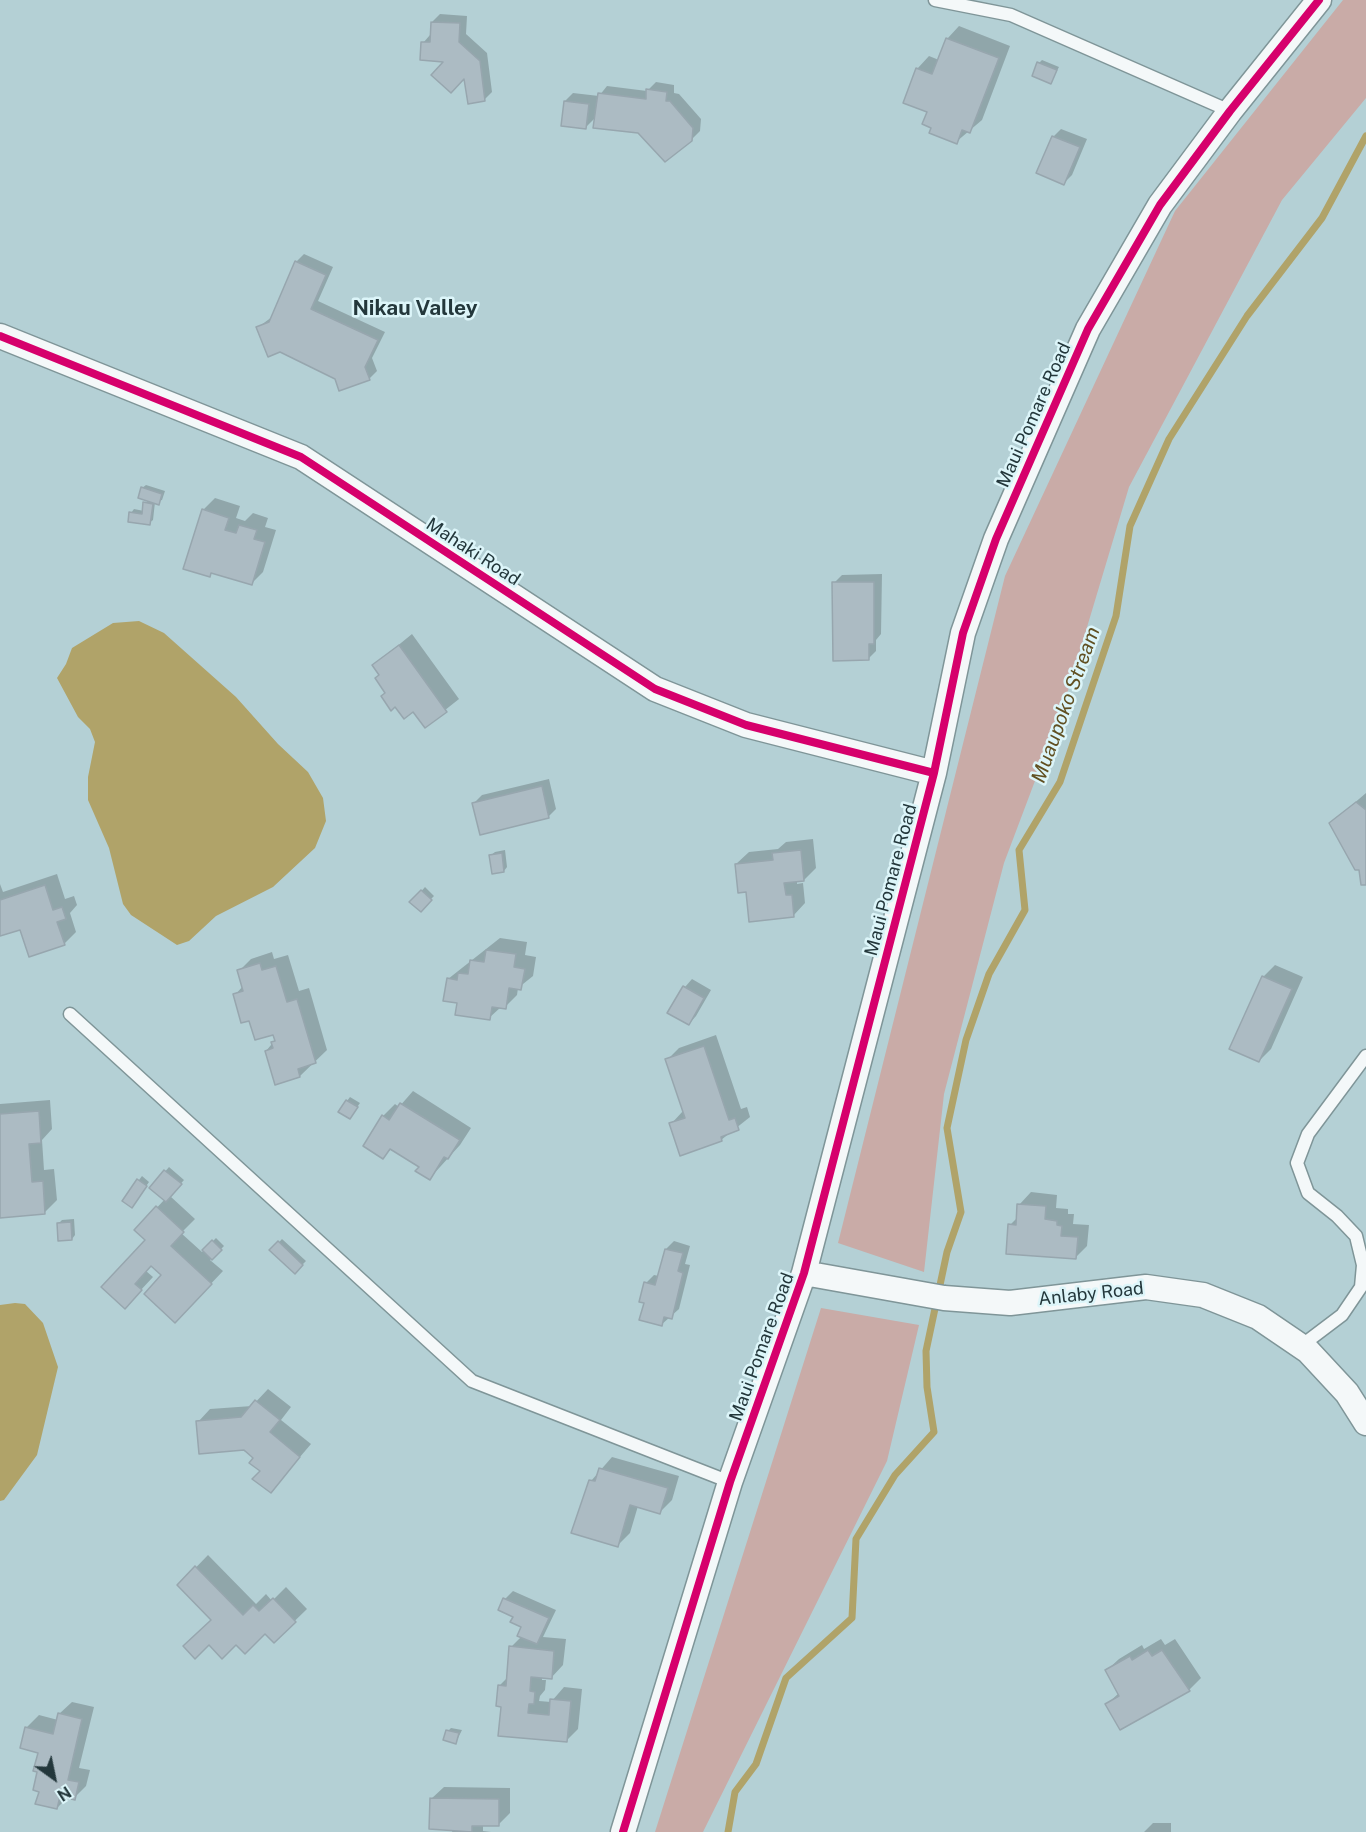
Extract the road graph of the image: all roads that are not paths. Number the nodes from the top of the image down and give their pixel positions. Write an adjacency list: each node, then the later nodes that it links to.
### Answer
1 (935, 0): 3 (lane)
2 (1319, 0): 3 (street, Maui Pomare Road)
3 (1230, 111): 5 (street, Maui Pomare Road)
4 (0, 336): 5 (street, Mahaki Road)
5 (934, 773): 8 (street, Maui Pomare Road)
6 (70, 1014): 11 (lane)
7 (1366, 1056): 9 (lane)
8 (804, 1273): 9 (street, Anlaby Road); 11 (street, Maui Pomare Road)
9 (1300, 1346): 10 (street, Anlaby Road)
10 (1366, 1423)
11 (730, 1482): 12 (street, Maui Pomare Road)
12 (623, 1832)

